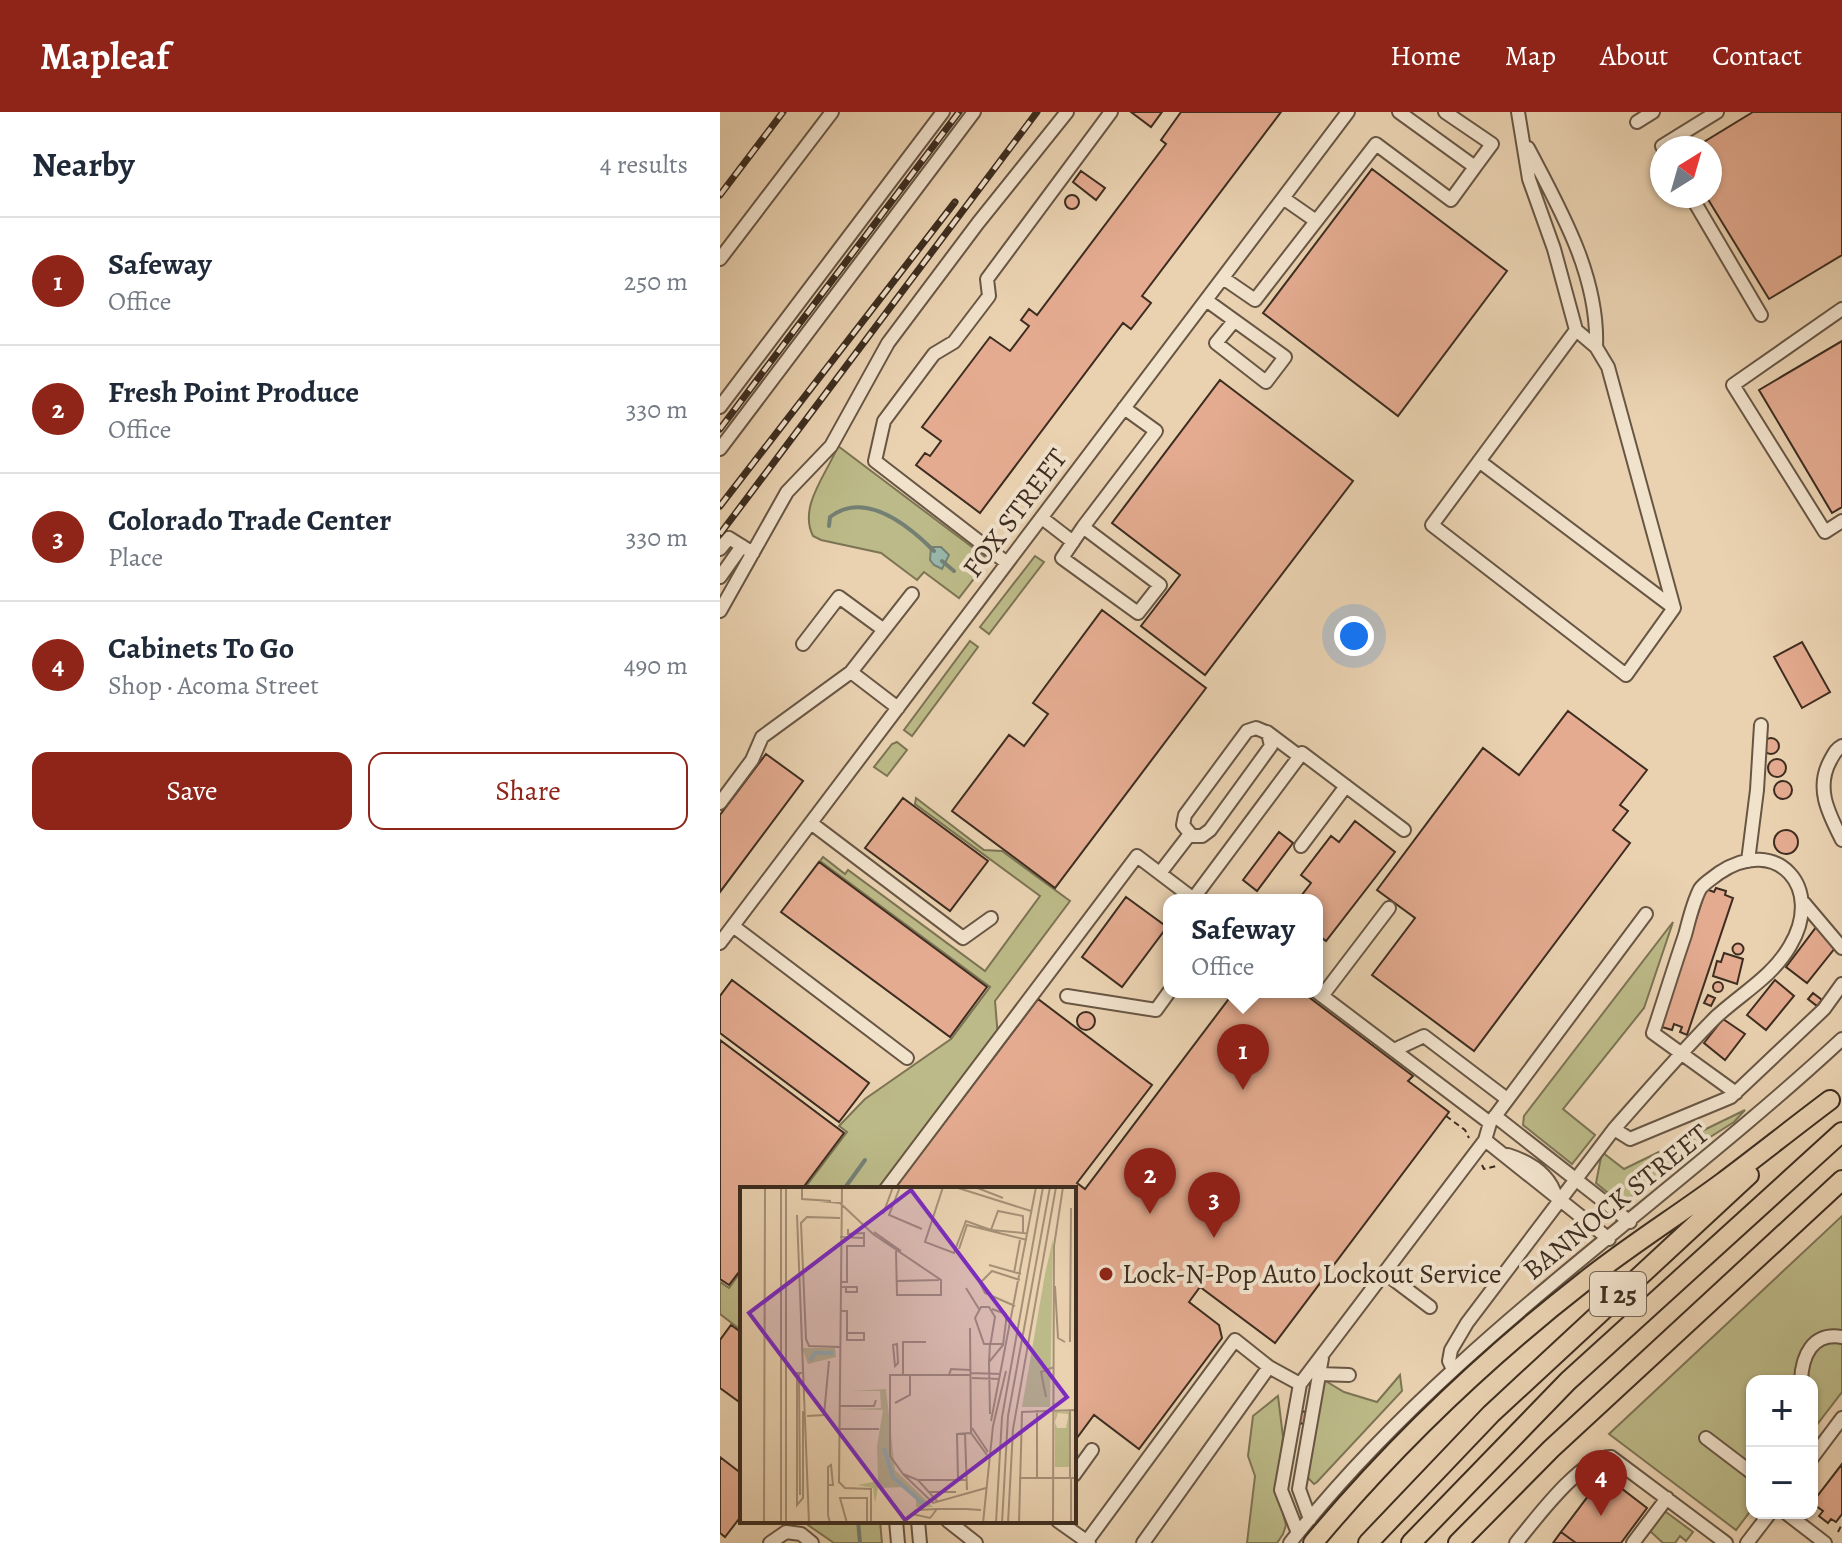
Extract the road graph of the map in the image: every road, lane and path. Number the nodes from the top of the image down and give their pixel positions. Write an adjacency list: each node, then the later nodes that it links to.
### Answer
1 (832, 112): 19 (street)
2 (943, 112): 27 (street)
3 (974, 112): 29 (street)
4 (1067, 112): 35 (street)
5 (1111, 112): 38 (street)
6 (1348, 112): 16 (street, FOX STREET)
7 (1399, 112): 15 (street)
8 (1445, 112): 15 (street)
9 (1518, 112): 13 (street)
10 (1653, 112): 12 (street)
11 (1717, 112): 14 (street)
12 (1637, 122)
13 (1522, 136): 25 (street); 26 (street)
14 (1678, 136)
15 (1475, 167): 18 (street)
16 (1283, 198): 18 (street); 20 (street, FOX STREET)
17 (1698, 208): 23 (street)
18 (1316, 221): 20 (street)
19 (720, 259)
20 (1223, 278): 21 (street, FOX STREET)
21 (1206, 300): 24 (street); 28 (street, FOX STREET)
22 (1842, 309): 32 (street)
23 (1761, 315)
24 (1234, 321): 24 (street)
25 (1576, 330): 26 (street); 30 (street)
26 (1596, 347): 41 (street)
27 (720, 407)
28 (1124, 408): 31 (street, FOX STREET); 33 (street)
29 (720, 449)
30 (1479, 461): 41 (street); 41 (street)
31 (1042, 518): 34 (street); 38 (street, FOX STREET)
32 (1842, 521)
33 (1083, 527): 34 (street); 34 (street)
34 (1073, 542)
35 (743, 547): 36 (street); 37 (street); 39 (street); 42 (street)
36 (720, 549)
37 (720, 562)
38 (1007, 563): 46 (street, FOX STREET)
39 (720, 577)
40 (912, 594): 43 (street)
41 (1674, 608)
42 (720, 611)
43 (884, 630): 44 (street); 45 (street)
44 (803, 644)
45 (851, 672): 46 (street); 52 (street)
46 (898, 708): 53 (street, FOX STREET)
47 (1761, 725): 58 (street)
48 (1265, 730): 50 (street); 55 (street); 55 (street)
49 (1842, 746): 56 (street)
50 (1299, 756): 51 (street); 61 (street)
51 (1346, 786): 54 (street); 57 (street)
52 (720, 803)
53 (811, 823): 65 (street); 66 (street, FOX STREET)
54 (1404, 830)
55 (1190, 834): 59 (street)
56 (1842, 840)
57 (1301, 846)
58 (1748, 861): 62 (street); 76 (street)
59 (1160, 873): 60 (street); 87 (street)
60 (1187, 894)
61 (1198, 894)
62 (1804, 903): 68 (street); 76 (street)
63 (1389, 908): 70 (street)
64 (1646, 914): 80 (street)
65 (991, 918)
66 (733, 926): 67 (street, FOX STREET); 77 (street)
67 (720, 943)
68 (1842, 948)
69 (1842, 984): 78 (street)
70 (1323, 990)
71 (1067, 996): 73 (street)
72 (1323, 996): 75 (street)
73 (1165, 998)
74 (1842, 1039): 89 (street, BANNOCK STREET)
75 (1394, 1050): 80 (street); 81 (street)
76 (1681, 1053): 78 (street); 82 (street)
77 (907, 1058)
78 (1736, 1093): 82 (street)
79 (1836, 1095): 117 (highway); 125 (highway, I 25)
80 (1507, 1099): 81 (street)
81 (1492, 1119): 84 (street); 85 (street)
82 (1614, 1129): 85 (street)
83 (1842, 1132): 126 (highway)
84 (1485, 1140): 88 (street); 91 (street)
85 (1572, 1177): 88 (street); 89 (street)
86 (1842, 1180): 127 (highway, I 25)
87 (888, 1187)
88 (1559, 1199): 90 (street); 96 (street)
89 (1630, 1222): 90 (street, BANNOCK STREET)
90 (1609, 1239): 96 (street, BANNOCK STREET)
91 (1385, 1273): 92 (street); 94 (street)
92 (1430, 1307)
93 (1842, 1337): 99 (street)
94 (1323, 1354): 97 (street); 100 (street)
95 (1269, 1367): 100 (street); 118 (street); 124 (street)
96 (1453, 1369): 108 (street, BANNOCK STREET)
97 (1319, 1374): 98 (street); 108 (street)
98 (1349, 1375)
99 (1801, 1375)
100 (1300, 1384): 117 (street)
101 (1841, 1420): 104 (street)
102 (1706, 1438): 105 (street)
103 (1092, 1450): 106 (street)
104 (1818, 1450)
105 (1746, 1467)
106 (1076, 1472)
107 (1667, 1498): 128 (street); 129 (street); 130 (street)
108 (1310, 1519): 117 (street, BANNOCK STREET)
109 (1765, 1519): 131 (street)
110 (1794, 1519): 132 (street)
111 (896, 1523): 121 (street)
112 (918, 1523): 122 (street)
113 (951, 1523): 123 (street)
114 (1061, 1523): 118 (street)
115 (1842, 1524): 116 (path)
116 (1838, 1532)
117 (1301, 1540)
118 (1088, 1542)
119 (770, 1543): 120 (street)
120 (812, 1543)
121 (898, 1543)
122 (920, 1543)
123 (976, 1543)
124 (1143, 1543)
125 (1368, 1543)
126 (1411, 1543)
127 (1458, 1543)
128 (1516, 1543)
129 (1633, 1543)
130 (1726, 1543)
131 (1747, 1543)
132 (1825, 1543)

